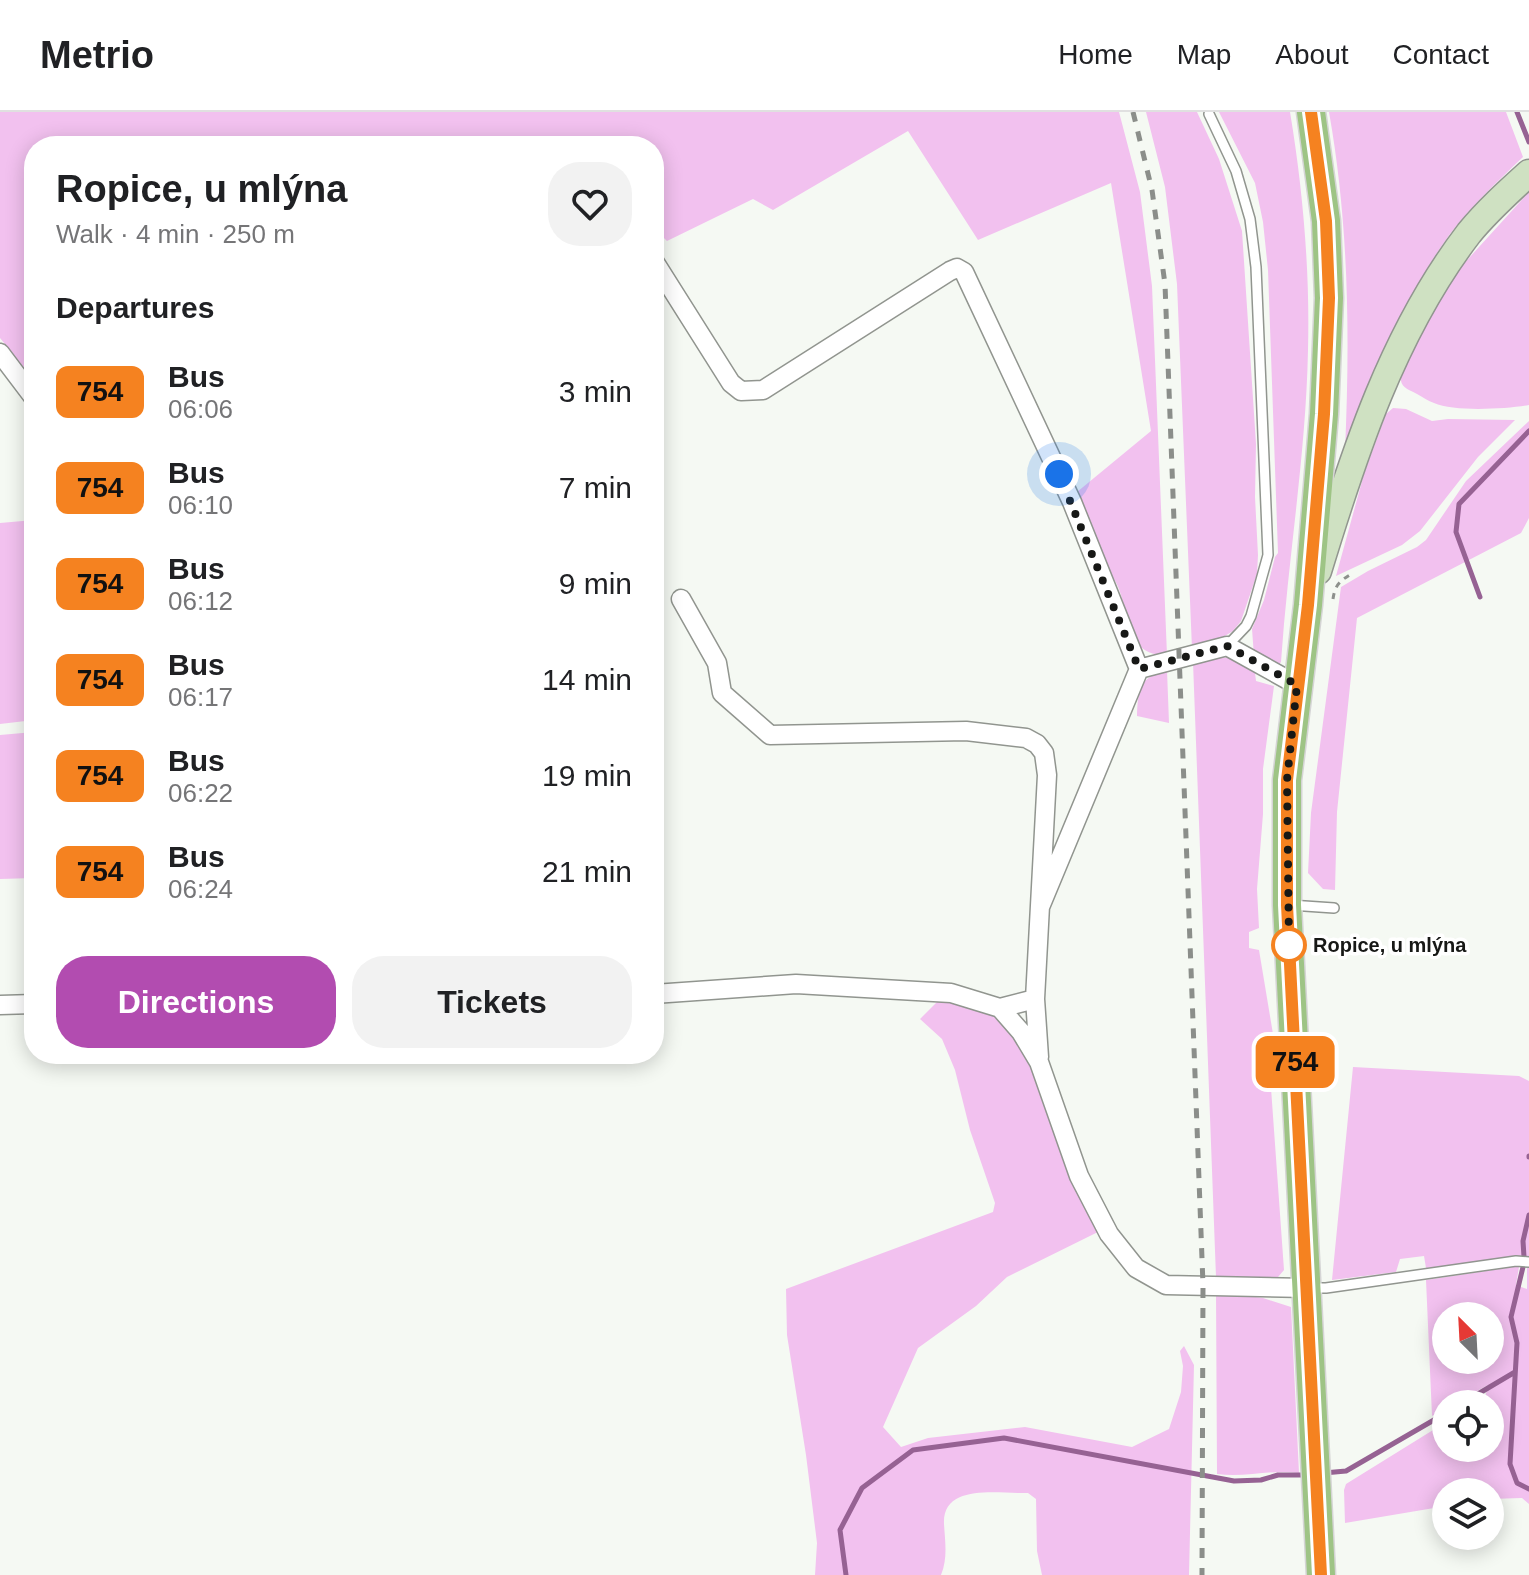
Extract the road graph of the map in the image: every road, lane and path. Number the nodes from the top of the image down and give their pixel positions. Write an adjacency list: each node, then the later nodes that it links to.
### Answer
1 (1311, 112): 8 (main road)
2 (1209, 114): 9 (lane)
3 (1529, 173): 8 (main road)
4 (664, 277): 10 (street)
5 (0, 353): 6 (street)
6 (24, 385)
7 (681, 599): 13 (street)
8 (1308, 605): 11 (main road)
9 (1227, 646): 10 (street); 11 (street)
10 (1139, 669): 13 (street)
11 (1297, 685): 12 (main road)
12 (1287, 905): 14 (lane); 22 (main road)
13 (1040, 907): 16 (street)
14 (1334, 908)
15 (664, 993): 19 (street)
16 (1035, 999): 19 (street); 20 (street)
17 (24, 1004): 18 (street)
18 (0, 1005)
19 (1000, 1008): 20 (street)
20 (1039, 1062): 22 (street)
21 (1529, 1262): 22 (lane)
22 (1306, 1288): 23 (main road)
23 (1321, 1575)

